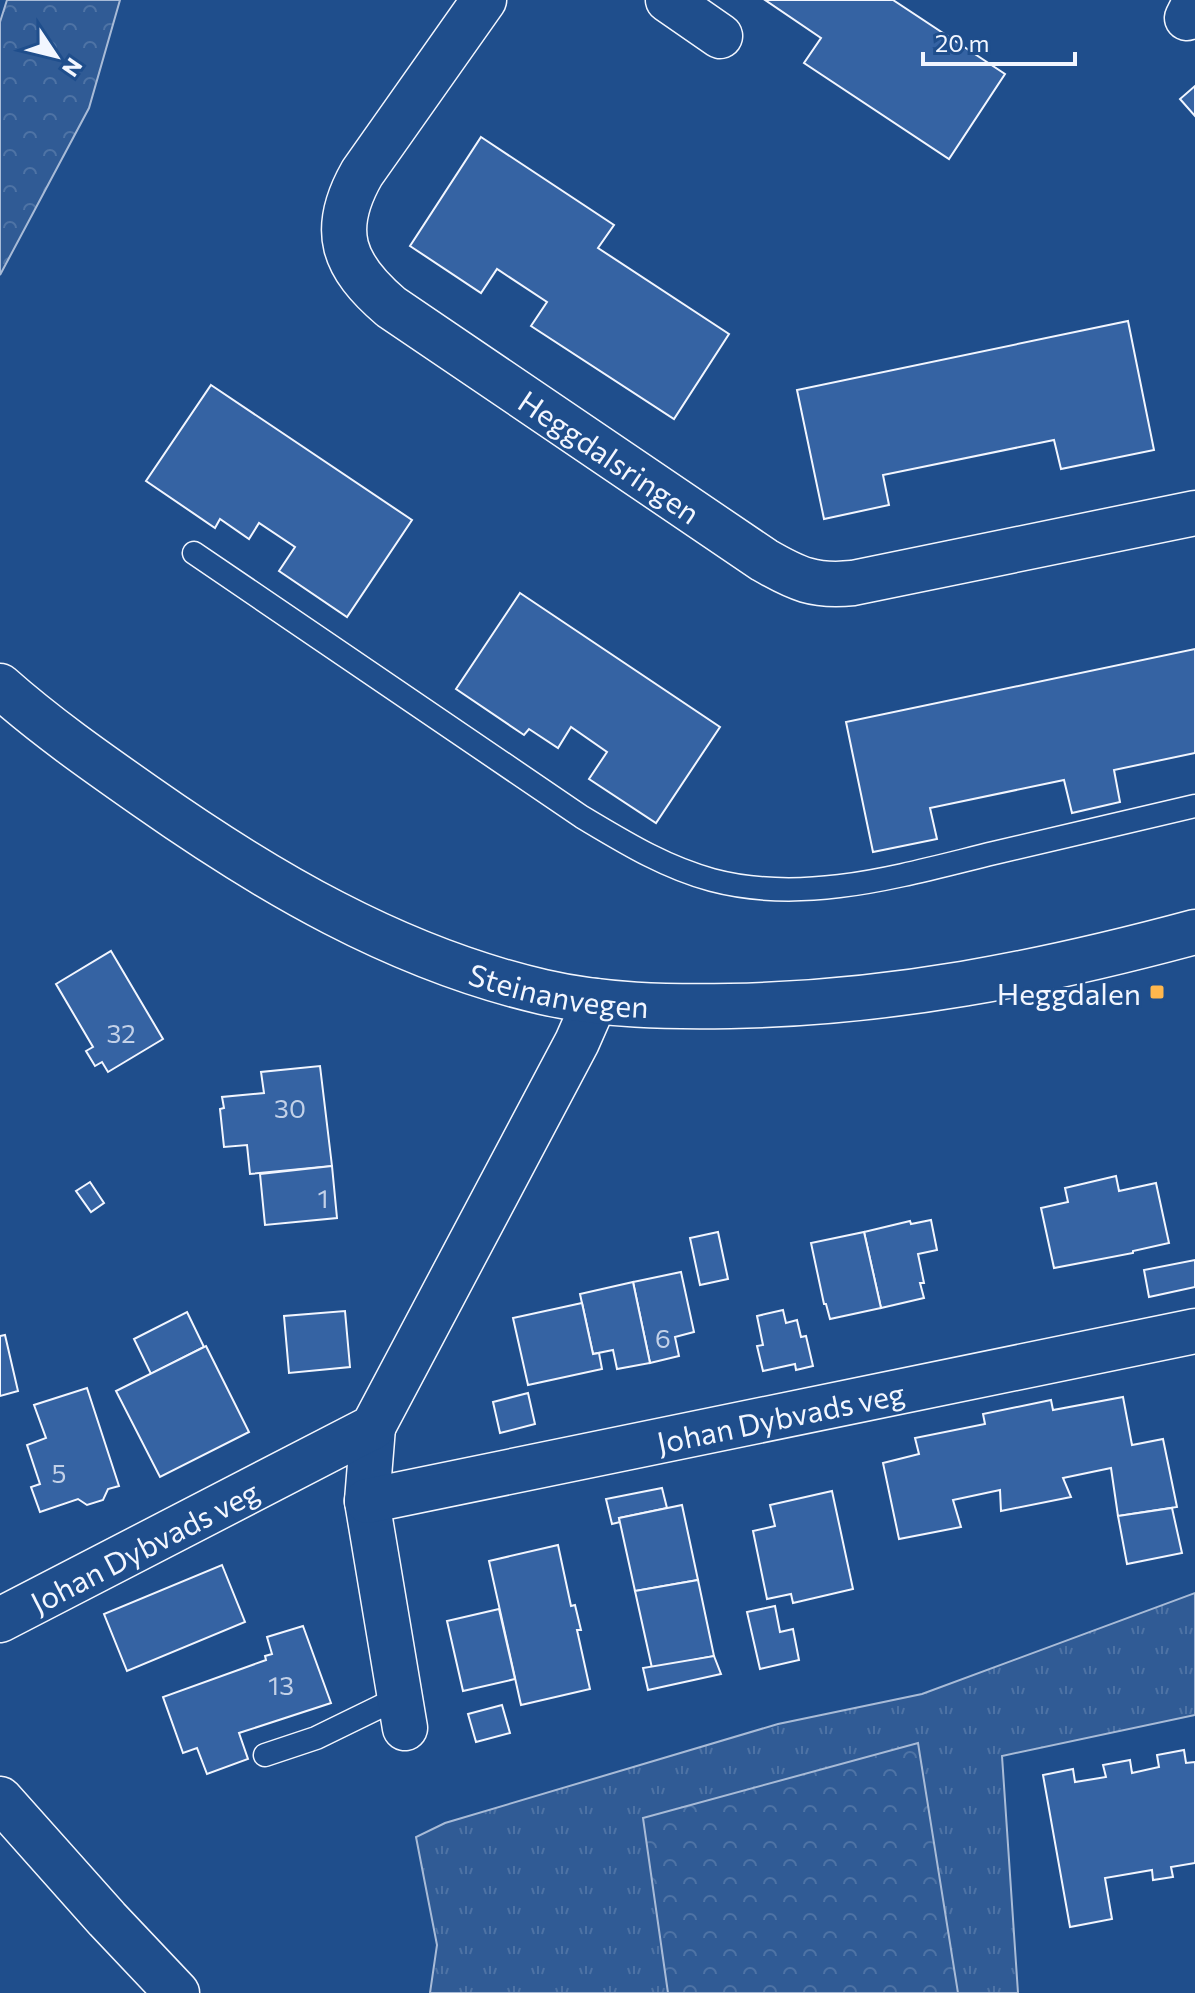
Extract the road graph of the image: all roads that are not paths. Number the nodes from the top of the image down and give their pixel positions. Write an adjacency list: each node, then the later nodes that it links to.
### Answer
1 (484, 0): 4 (street, Heggdalsringen)
2 (668, 0): 3 (street)
3 (720, 36)
4 (1195, 513)
5 (194, 553): 7 (lane)
6 (0, 686): 9 (street, Steinanvegen)
7 (1195, 806)
8 (1195, 932): 9 (street, Steinanvegen)
9 (595, 1001): 11 (street)
10 (1195, 1331): 12 (street, Johan Dybvads veg)
11 (373, 1427): 12 (street); 13 (street, Johan Dybvads veg)
12 (367, 1501): 14 (street)
13 (0, 1620)
14 (402, 1712): 15 (lane)
15 (265, 1755)
16 (0, 1799): 17 (street)
17 (177, 1993)

